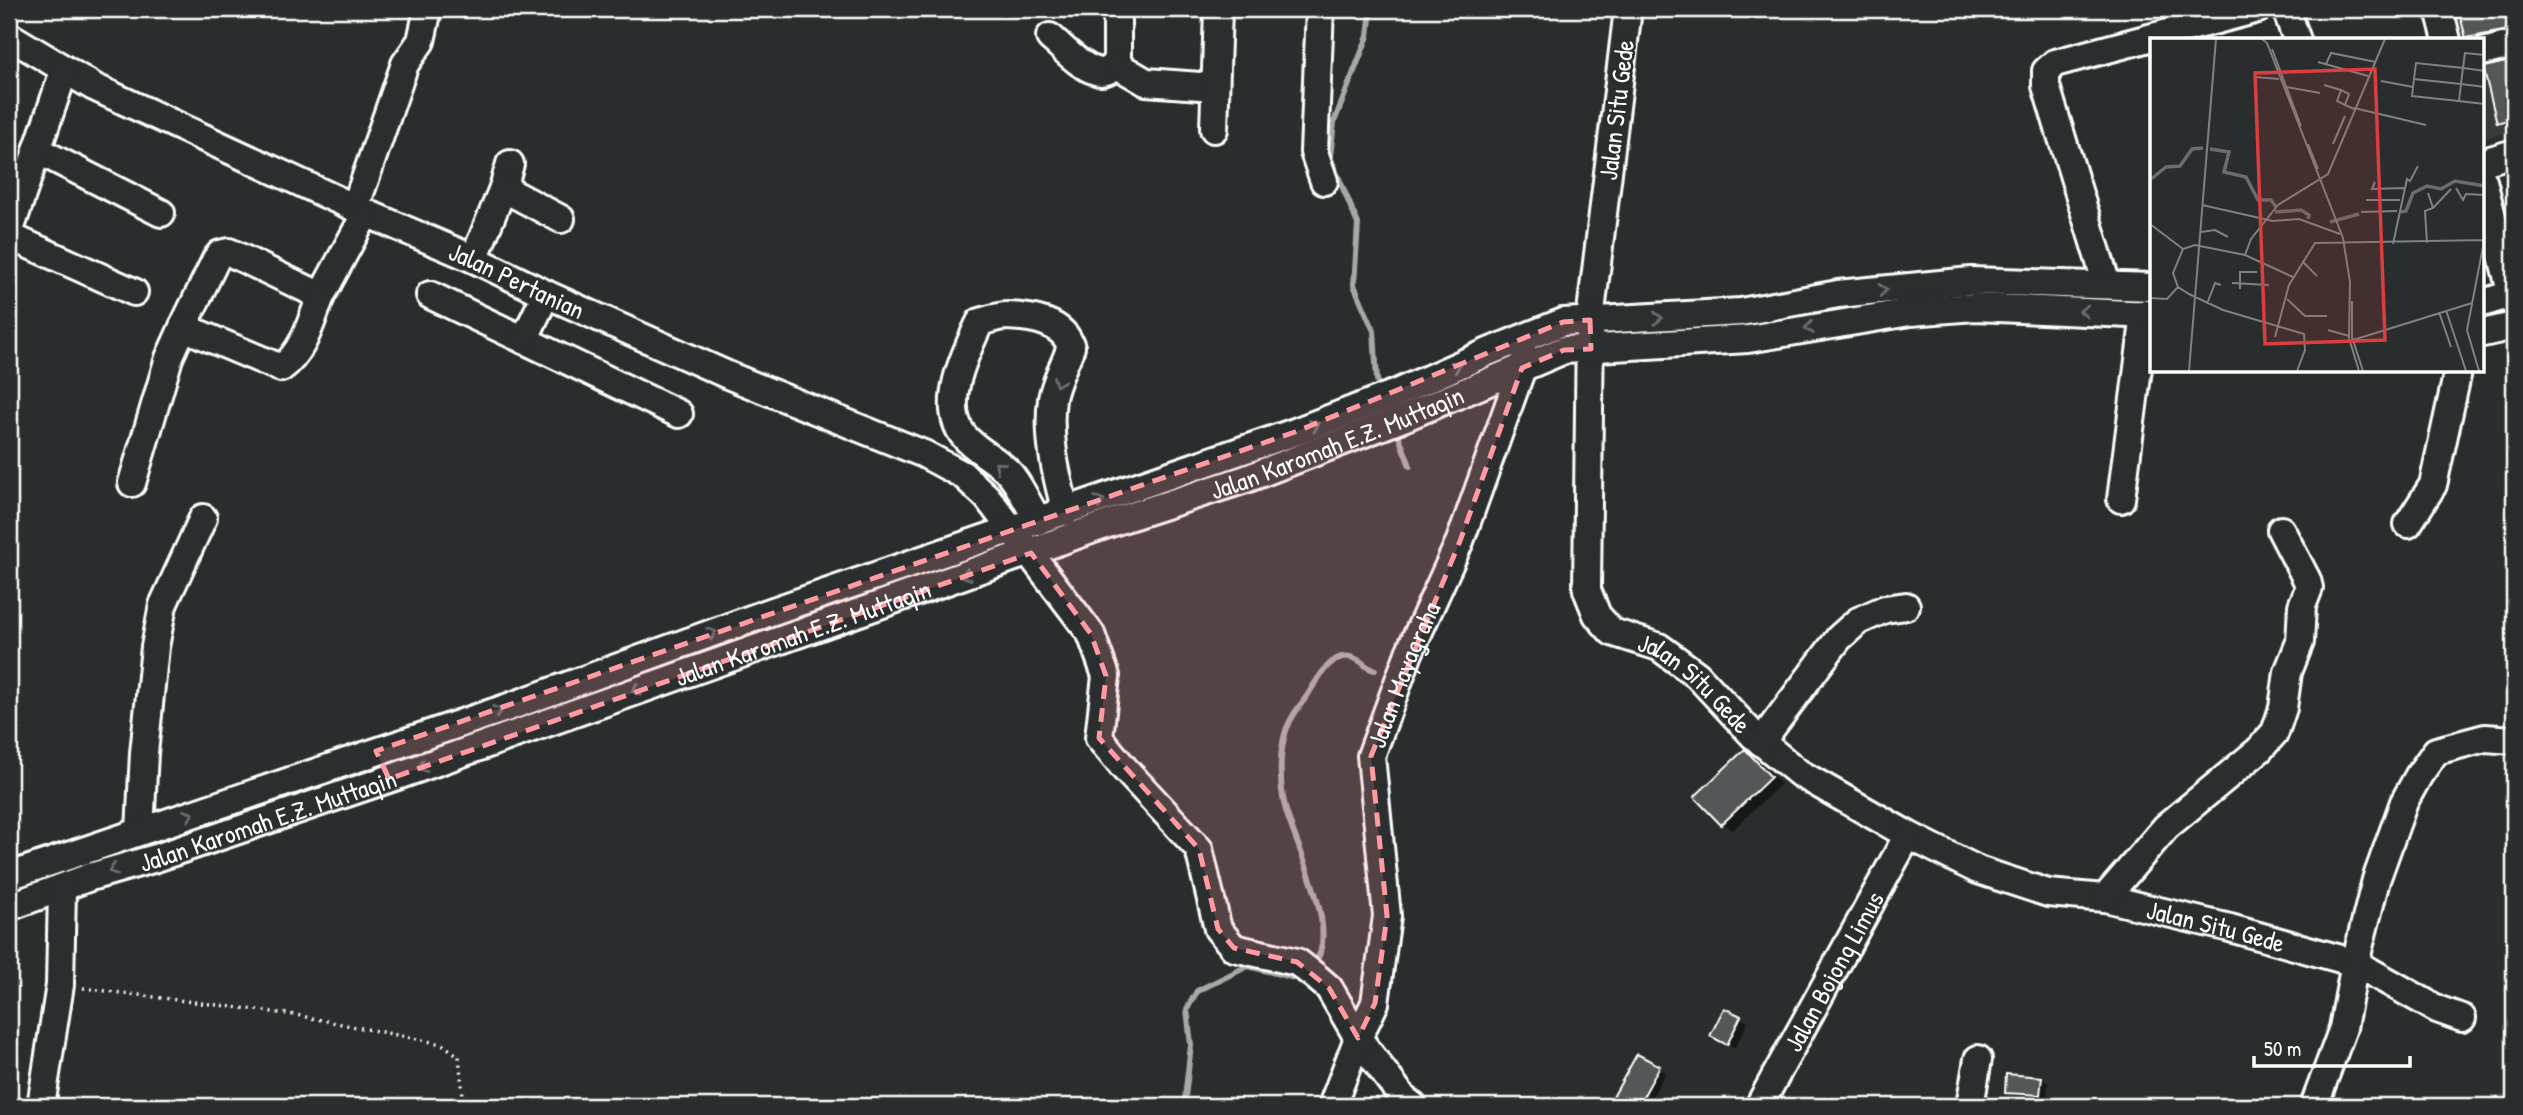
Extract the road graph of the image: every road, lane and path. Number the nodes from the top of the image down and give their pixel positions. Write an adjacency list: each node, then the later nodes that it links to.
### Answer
1 (428, 9): 25 (street)
2 (1117, 9): 16 (street)
3 (1217, 9): 18 (street)
4 (1320, 9): 23 (street)
5 (1628, 9): 39 (street, Jalan Situ Gede)
6 (2258, 9): 9 (street)
7 (2286, 9): 12 (street)
8 (2439, 9): 13 (street)
9 (2170, 27): 30 (street)
10 (9, 36): 17 (street, Jalan Pertanian)
11 (1050, 37): 16 (street)
12 (2296, 38)
13 (2446, 38)
14 (2514, 44): 15 (street)
15 (2484, 52)
16 (1117, 65): 18 (street)
17 (64, 71): 20 (street); 25 (street, Jalan Pertanian)
18 (1214, 87): 19 (street)
19 (1214, 129)
20 (37, 150): 26 (street); 28 (street)
21 (2514, 153): 22 (street)
22 (2484, 162)
23 (1324, 181)
24 (2484, 185): 36 (street)
25 (360, 211): 29 (street, Jalan Pertanian); 35 (street)
26 (161, 213)
27 (561, 219): 29 (street)
28 (9, 234): 32 (street)
29 (474, 259): 33 (street, Jalan Pertanian)
30 (2107, 285): 31 (street, Jalan Karomah E.Z. Muttaqin); 39 (street, Jalan Karomah E.Z. Muttaqin, one-way to 30)
31 (2150, 287)
32 (134, 292)
33 (545, 294): 44 (street); 57 (street, Jalan Pertanian)
34 (430, 295): 44 (street)
35 (321, 296): 41 (street); 41 (street)
36 (2513, 297): 37 (street)
37 (2484, 303)
38 (2149, 315): 45 (street, Jalan Karomah E.Z. Muttaqin, one-way to 45); 52 (street)
39 (1590, 320): 42 (street, Jalan Karomah E.Z. Muttaqin); 45 (street, Jalan Situ Gede)
40 (2514, 326): 43 (street)
41 (183, 327): 51 (street)
42 (1534, 333): 46 (street, Jalan Mayagraha); 48 (street, Jalan Karomah E.Z. Muttaqin, one-way to 42)
43 (2484, 333)
44 (524, 340): 49 (street)
45 (1591, 349): 46 (street, Jalan Karomah E.Z. Muttaqin); 62 (street, Jalan Situ Gede)
46 (1522, 368): 48 (street, Jalan Karomah E.Z. Muttaqin); 74 (street, Jalan Mayagraha)
47 (2458, 373): 56 (street)
48 (1399, 406): 50 (street, Jalan Karomah E.Z. Muttaqin)
49 (679, 414)
50 (1348, 426): 53 (street, Jalan Karomah E.Z. Muttaqin, one-way to 50); 59 (street, Jalan Karomah E.Z. Muttaqin)
51 (132, 482)
52 (2122, 499)
53 (1066, 512): 55 (street, Jalan Karomah E.Z. Muttaqin); 55 (street, one-way to 53)
54 (203, 518): 65 (street)
55 (1038, 521): 57 (street, Jalan Karomah E.Z. Muttaqin)
56 (2407, 524)
57 (1012, 530): 59 (street, Jalan Pertanian); 63 (street, Jalan Karomah E.Z. Muttaqin, one-way to 57)
58 (2281, 530): 69 (street)
59 (1031, 553): 64 (street, Jalan Karomah E.Z. Muttaqin, one-way to 64); 74 (street, Jalan Pertanian)
60 (1906, 606): 62 (street)
61 (2514, 740): 71 (street)
62 (1761, 742): 66 (street, Jalan Situ Gede)
63 (376, 751): 64 (street); 65 (street, Jalan Karomah E.Z. Muttaqin, one-way to 63)
64 (388, 779): 68 (street, Jalan Karomah E.Z. Muttaqin, one-way to 68)
65 (140, 831): 67 (street, Jalan Karomah E.Z. Muttaqin)
66 (1908, 835): 69 (street, Jalan Situ Gede); 80 (street, Jalan Bojong Limus)
67 (9, 876)
68 (62, 890): 70 (street, Jalan Karomah E.Z. Muttaqin); 72 (street)
69 (2105, 898): 71 (street, Jalan Situ Gede)
70 (9, 907)
71 (2355, 963): 73 (street, Jalan Situ Gede); 82 (street)
72 (60, 985): 76 (street); 77 (path)
73 (2462, 1018)
74 (1358, 1038): 78 (street, Jalan Mayagraha); 79 (street)
75 (1978, 1059): 81 (street)
76 (41, 1106)
77 (464, 1106)
78 (1332, 1106)
79 (1413, 1106)
80 (1759, 1106)
81 (1970, 1106)
82 (2314, 1106)

